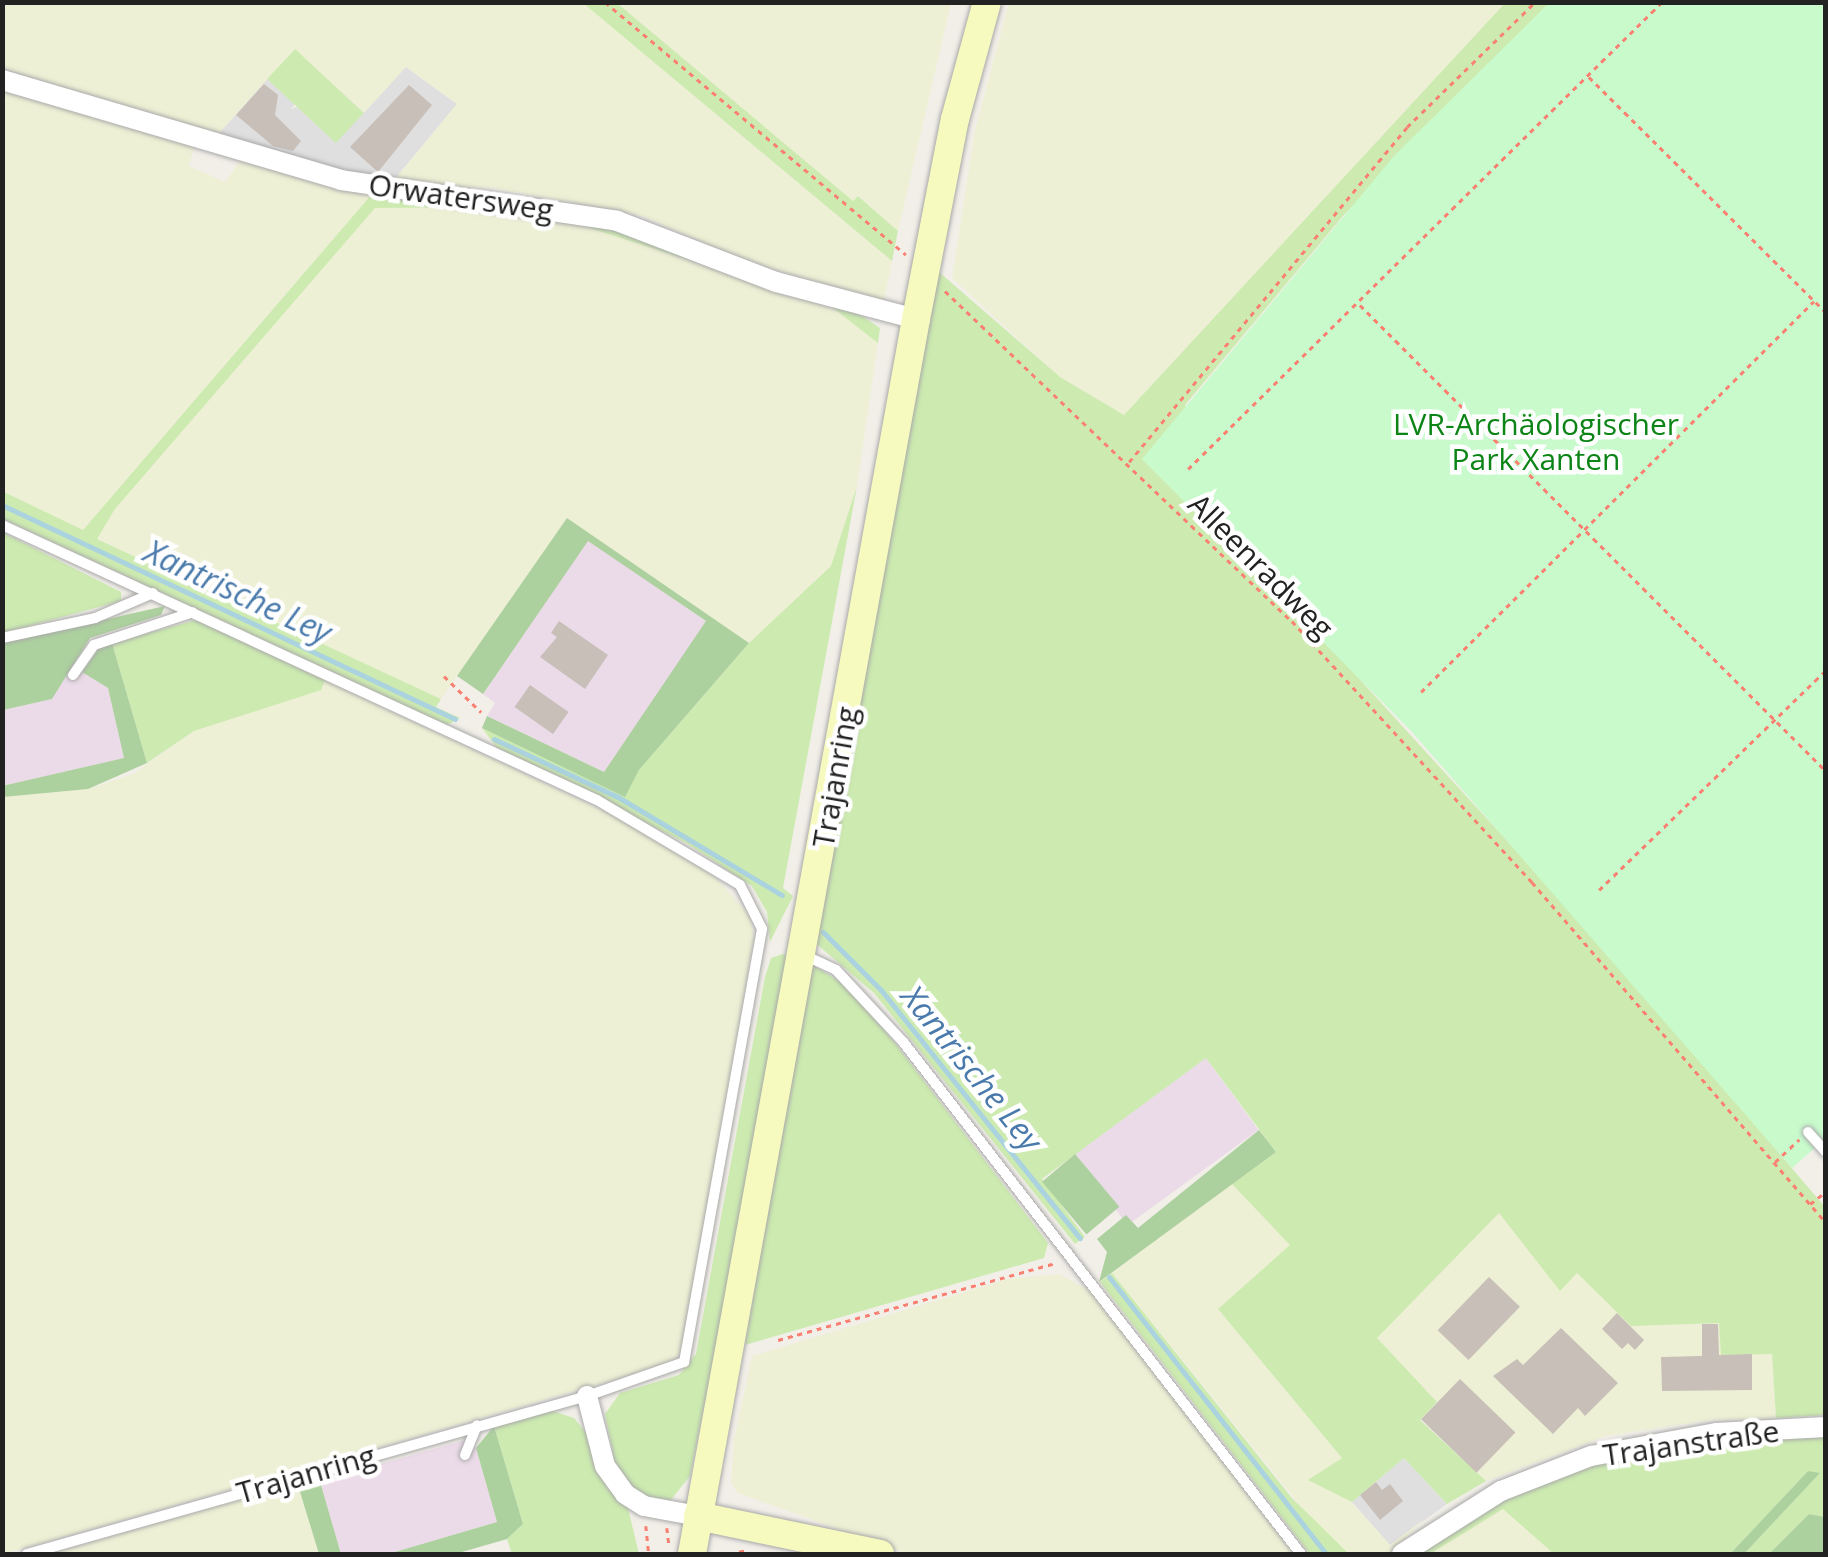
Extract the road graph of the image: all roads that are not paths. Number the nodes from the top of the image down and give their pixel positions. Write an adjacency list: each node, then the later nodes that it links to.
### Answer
1 (987, 2): 3 (main road, Trajanring)
2 (2, 80): 3 (street, Orwatersweg)
3 (916, 319): 9 (main road, Trajanring)
4 (2, 526): 5 (lane)
5 (153, 594): 6 (lane); 7 (lane)
6 (194, 612): 8 (lane); 12 (lane, Trajanring)
7 (2, 638)
8 (73, 675)
9 (803, 954): 16 (main road, Trajanring); 20 (lane)
10 (1808, 1132): 11 (lane)
11 (1826, 1152)
12 (587, 1396): 13 (lane, Trajanring); 16 (street)
13 (476, 1425): 15 (lane); 17 (lane, Trajanring)
14 (1826, 1427): 21 (street, Trajanstraße)
15 (465, 1455)
16 (698, 1516): 18 (main road, Trajanring); 19 (main road)
17 (26, 1554)
18 (692, 1554)
19 (880, 1554)
20 (1302, 1554)
21 (1402, 1554)

